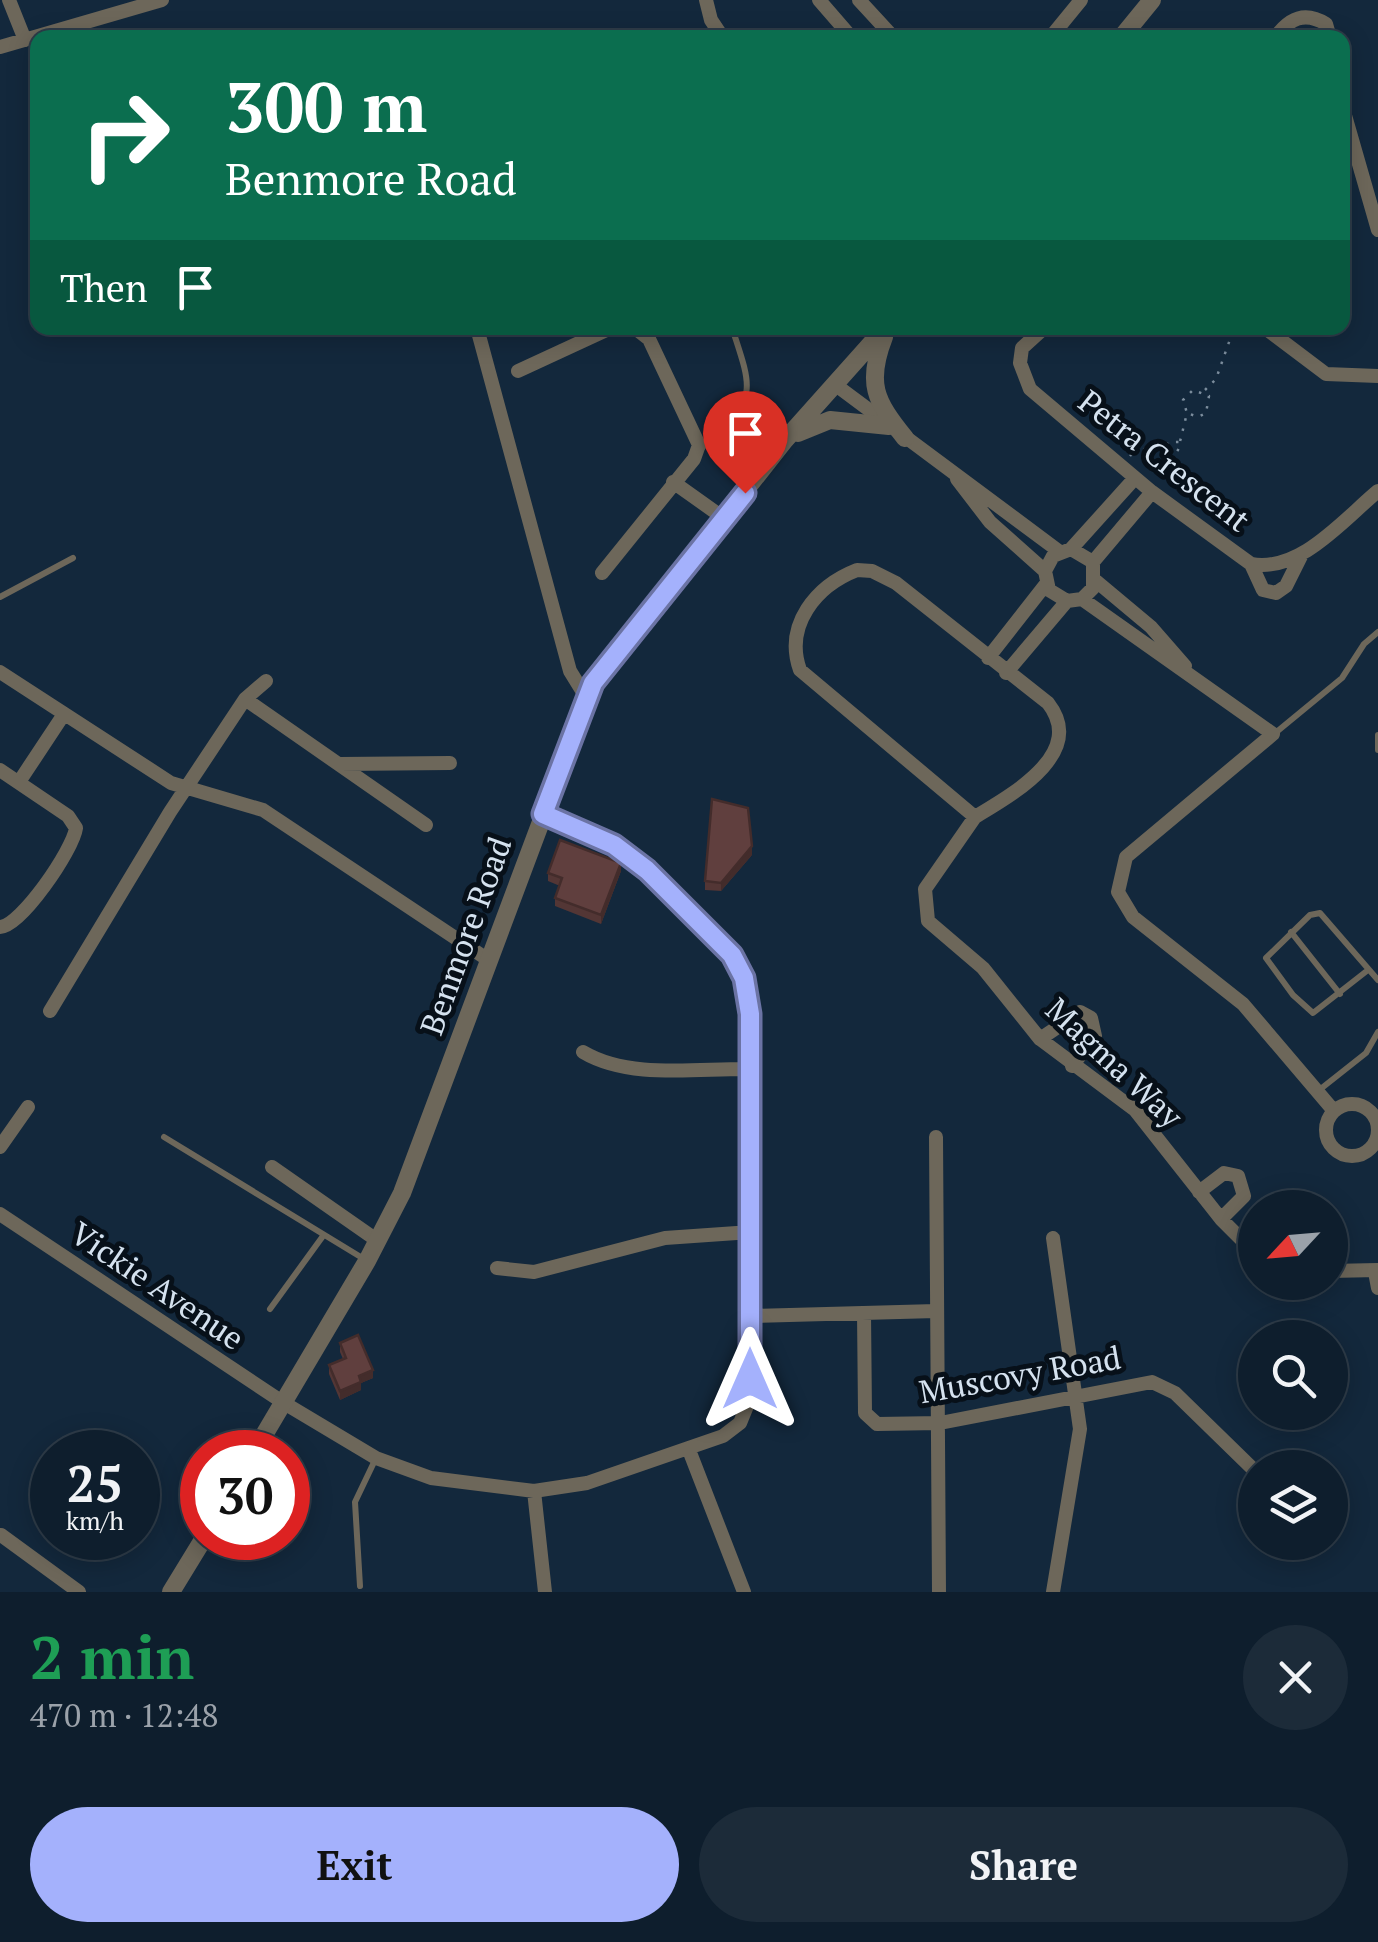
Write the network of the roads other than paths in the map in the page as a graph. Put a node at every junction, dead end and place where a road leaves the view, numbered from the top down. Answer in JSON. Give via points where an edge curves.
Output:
{"nodes":[{"id":1,"x":9,"y":0,"type":"edge"},
{"id":2,"x":162,"y":0,"type":"edge"},
{"id":3,"x":706,"y":0,"type":"edge"},
{"id":4,"x":819,"y":0,"type":"edge"},
{"id":5,"x":860,"y":0,"type":"edge"},
{"id":6,"x":1081,"y":0,"type":"edge"},
{"id":7,"x":1152,"y":0,"type":"edge"},
{"id":8,"x":59,"y":30,"type":"edge"},
{"id":9,"x":718,"y":30,"type":"edge"},
{"id":10,"x":845,"y":30,"type":"edge"},
{"id":11,"x":887,"y":30,"type":"edge"},
{"id":12,"x":1057,"y":30,"type":"edge"},
{"id":13,"x":1128,"y":30,"type":"edge"},
{"id":14,"x":1282,"y":30,"type":"edge"},
{"id":15,"x":1328,"y":30,"type":"edge"},
{"id":16,"x":30,"y":39,"type":"edge"},
{"id":17,"x":25,"y":40,"type":"junction"},
{"id":18,"x":0,"y":47,"type":"edge"},
{"id":19,"x":1350,"y":133,"type":"edge"},
{"id":20,"x":1378,"y":230,"type":"edge"},
{"id":21,"x":478,"y":335,"type":"edge"},
{"id":22,"x":596,"y":335,"type":"edge"},
{"id":23,"x":643,"y":335,"type":"edge"},
{"id":24,"x":734,"y":335,"type":"edge"},
{"id":25,"x":881,"y":335,"type":"edge"},
{"id":26,"x":885,"y":335,"type":"edge"},
{"id":27,"x":1036,"y":335,"type":"edge"},
{"id":28,"x":1274,"y":335,"type":"edge"},
{"id":29,"x":518,"y":371,"type":"dead end"},
{"id":30,"x":1378,"y":376,"type":"edge"},
{"id":31,"x":837,"y":386,"type":"junction"},
{"id":32,"x":897,"y":432,"type":"junction"},
{"id":33,"x":785,"y":440,"type":"junction"},
{"id":34,"x":698,"y":452,"type":"junction"},
{"id":35,"x":1134,"y":478,"type":"junction"},
{"id":36,"x":957,"y":479,"type":"junction"},
{"id":37,"x":673,"y":482,"type":"junction"},
{"id":38,"x":1378,"y":491,"type":"edge"},
{"id":39,"x":1152,"y":492,"type":"junction"},
{"id":40,"x":724,"y":519,"type":"junction"},
{"id":41,"x":1065,"y":550,"type":"junction"},
{"id":42,"x":1303,"y":553,"type":"junction"},
{"id":43,"x":73,"y":558,"type":"dead end"},
{"id":44,"x":1093,"y":562,"type":"junction"},
{"id":45,"x":1251,"y":564,"type":"junction"},
{"id":46,"x":602,"y":573,"type":"dead end"},
{"id":47,"x":1046,"y":578,"type":"junction"},
{"id":48,"x":1096,"y":581,"type":"junction"},
{"id":49,"x":0,"y":597,"type":"edge"},
{"id":50,"x":1075,"y":600,"type":"junction"},
{"id":51,"x":1378,"y":632,"type":"edge"},
{"id":52,"x":988,"y":658,"type":"junction"},
{"id":53,"x":0,"y":672,"type":"edge"},
{"id":54,"x":1006,"y":673,"type":"junction"},
{"id":55,"x":1192,"y":674,"type":"junction"},
{"id":56,"x":266,"y":681,"type":"dead end"},
{"id":57,"x":586,"y":697,"type":"junction"},
{"id":58,"x":246,"y":700,"type":"junction"},
{"id":59,"x":64,"y":714,"type":"junction"},
{"id":60,"x":1272,"y":734,"type":"junction"},
{"id":61,"x":1378,"y":735,"type":"edge"},
{"id":62,"x":1378,"y":750,"type":"edge"},
{"id":63,"x":450,"y":763,"type":"dead end"},
{"id":64,"x":339,"y":764,"type":"junction"},
{"id":65,"x":0,"y":770,"type":"edge"},
{"id":66,"x":19,"y":782,"type":"junction"},
{"id":67,"x":188,"y":788,"type":"junction"},
{"id":68,"x":543,"y":814,"type":"junction"},
{"id":69,"x":975,"y":817,"type":"junction"},
{"id":70,"x":426,"y":825,"type":"dead end"},
{"id":71,"x":0,"y":927,"type":"edge"},
{"id":72,"x":1291,"y":932,"type":"junction"},
{"id":73,"x":490,"y":961,"type":"junction"},
{"id":74,"x":1368,"y":970,"type":"junction"},
{"id":75,"x":1378,"y":980,"type":"edge"},
{"id":76,"x":1340,"y":994,"type":"junction"},
{"id":77,"x":50,"y":1011,"type":"dead end"},
{"id":78,"x":1378,"y":1032,"type":"edge"},
{"id":79,"x":1040,"y":1039,"type":"junction"},
{"id":80,"x":583,"y":1052,"type":"dead end"},
{"id":81,"x":1072,"y":1066,"type":"junction"},
{"id":82,"x":751,"y":1069,"type":"junction"},
{"id":83,"x":1318,"y":1091,"type":"junction"},
{"id":84,"x":28,"y":1108,"type":"dead end"},
{"id":85,"x":1334,"y":1111,"type":"junction"},
{"id":86,"x":1378,"y":1134,"type":"edge"},
{"id":87,"x":936,"y":1137,"type":"dead end"},
{"id":88,"x":164,"y":1138,"type":"dead end"},
{"id":89,"x":0,"y":1147,"type":"edge"},
{"id":90,"x":272,"y":1167,"type":"dead end"},
{"id":91,"x":1199,"y":1192,"type":"junction"},
{"id":92,"x":0,"y":1214,"type":"edge"},
{"id":93,"x":1221,"y":1219,"type":"junction"},
{"id":94,"x":751,"y":1232,"type":"junction"},
{"id":95,"x":323,"y":1236,"type":"junction"},
{"id":96,"x":1238,"y":1236,"type":"edge"},
{"id":97,"x":1053,"y":1238,"type":"dead end"},
{"id":98,"x":378,"y":1241,"type":"junction"},
{"id":99,"x":368,"y":1261,"type":"junction"},
{"id":100,"x":497,"y":1268,"type":"dead end"},
{"id":101,"x":1348,"y":1271,"type":"edge"},
{"id":102,"x":1376,"y":1271,"type":"edge"},
{"id":103,"x":1378,"y":1288,"type":"edge"},
{"id":104,"x":270,"y":1309,"type":"dead end"},
{"id":105,"x":936,"y":1311,"type":"junction"},
{"id":106,"x":864,"y":1313,"type":"junction"},
{"id":107,"x":750,"y":1316,"type":"junction"},
{"id":108,"x":1077,"y":1397,"type":"junction"},
{"id":109,"x":284,"y":1402,"type":"junction"},
{"id":110,"x":940,"y":1423,"type":"junction"},
{"id":111,"x":267,"y":1430,"type":"edge"},
{"id":112,"x":689,"y":1450,"type":"junction"},
{"id":113,"x":1238,"y":1455,"type":"edge"},
{"id":114,"x":376,"y":1458,"type":"junction"},
{"id":115,"x":534,"y":1491,"type":"junction"},
{"id":116,"x":1,"y":1535,"type":"edge"},
{"id":117,"x":191,"y":1560,"type":"edge"},
{"id":118,"x":360,"y":1586,"type":"dead end"},
{"id":119,"x":79,"y":1592,"type":"edge"},
{"id":120,"x":171,"y":1592,"type":"edge"},
{"id":121,"x":544,"y":1592,"type":"edge"},
{"id":122,"x":744,"y":1592,"type":"edge"},
{"id":123,"x":939,"y":1592,"type":"edge"},
{"id":124,"x":1053,"y":1592,"type":"edge"}],
"edges":[{"from":1,"to":17,"type":"street"},
{"from":2,"to":8,"type":"street"},
{"from":3,"to":9,"type":"street"},
{"from":4,"to":10,"type":"street"},
{"from":5,"to":11,"type":"street"},
{"from":6,"to":12,"type":"street"},
{"from":7,"to":13,"type":"street"},
{"from":14,"to":15,"type":"street","via":[[1310,16]]},
{"from":16,"to":17,"type":"street"},
{"from":17,"to":18,"type":"street"},
{"from":19,"to":20,"type":"street"},
{"from":21,"to":57,"type":"street","via":[[570,671]]},
{"from":22,"to":29,"type":"street"},
{"from":23,"to":34,"type":"street"},
{"from":24,"to":34,"type":"lane","via":[[750,391]]},
{"from":25,"to":31,"type":"street","name":"Benmore Road"},
{"from":26,"to":32,"type":"street","via":[[872,379]]},
{"from":27,"to":35,"type":"street","name":"Petra Crescent","via":[[1022,348],[1023,378]]},
{"from":28,"to":30,"type":"street","via":[[1326,374]]},
{"from":31,"to":32,"type":"street"},
{"from":31,"to":33,"type":"street","name":"Benmore Road"},
{"from":32,"to":33,"type":"street","via":[[830,420]]},
{"from":32,"to":36,"type":"street"},
{"from":33,"to":40,"type":"street","name":"Benmore Road"},
{"from":34,"to":37,"type":"street"},
{"from":35,"to":39,"type":"street","name":"Petra Crescent"},
{"from":35,"to":41,"type":"street"},
{"from":36,"to":41,"type":"street"},
{"from":36,"to":47,"type":"street"},
{"from":37,"to":40,"type":"street"},
{"from":37,"to":46,"type":"street"},
{"from":38,"to":42,"type":"street","name":"Petra Crescent"},
{"from":39,"to":44,"type":"street"},
{"from":39,"to":45,"type":"street","name":"Petra Crescent"},
{"from":40,"to":57,"type":"street","name":"Benmore Road"},
{"from":41,"to":44,"type":"street"},
{"from":41,"to":47,"type":"street"},
{"from":42,"to":45,"type":"street","name":"Petra Crescent","via":[[1282,564]]},
{"from":42,"to":45,"type":"street","via":[[1276,593],[1263,590]]},
{"from":43,"to":49,"type":"lane"},
{"from":44,"to":48,"type":"street"},
{"from":47,"to":50,"type":"street","via":[[1054,596]]},
{"from":47,"to":52,"type":"street"},
{"from":48,"to":50,"type":"street"},
{"from":48,"to":55,"type":"street"},
{"from":50,"to":54,"type":"street"},
{"from":50,"to":55,"type":"street"},
{"from":51,"to":60,"type":"lane","via":[[1342,678]]},
{"from":52,"to":54,"type":"street"},
{"from":52,"to":69,"type":"street","via":[[872,571],[839,577],[810,604],[795,638],[800,670],[812,683]]},
{"from":53,"to":59,"type":"street"},
{"from":54,"to":69,"type":"street","via":[[1048,704],[1059,718],[1061,740],[1029,780]]},
{"from":55,"to":60,"type":"street"},
{"from":56,"to":58,"type":"street"},
{"from":57,"to":68,"type":"street","name":"Benmore Road"},
{"from":58,"to":64,"type":"street"},
{"from":58,"to":67,"type":"street"},
{"from":59,"to":66,"type":"street"},
{"from":59,"to":67,"type":"street","via":[[154,774]]},
{"from":60,"to":83,"type":"street","via":[[1126,857],[1118,892],[1133,917],[1243,1004]]},
{"from":61,"to":62,"type":"lane"},
{"from":63,"to":64,"type":"street"},
{"from":64,"to":70,"type":"street"},
{"from":65,"to":66,"type":"street"},
{"from":66,"to":71,"type":"street","via":[[68,816],[76,834],[25,912]]},
{"from":67,"to":73,"type":"street","via":[[263,810]]},
{"from":67,"to":77,"type":"street"},
{"from":68,"to":73,"type":"street","name":"Benmore Road"},
{"from":68,"to":82,"type":"street","name":"Vickie Avenue","via":[[626,853],[732,955],[749,998]]},
{"from":69,"to":79,"type":"street","name":"Magma Way","via":[[926,889],[928,921],[982,968]]},
{"from":72,"to":74,"type":"lane","via":[[1310,915],[1323,914]]},
{"from":72,"to":76,"type":"lane"},
{"from":72,"to":76,"type":"lane","via":[[1266,958],[1293,995],[1313,1013]]},
{"from":73,"to":98,"type":"street","name":"Benmore Road"},
{"from":74,"to":75,"type":"lane"},
{"from":74,"to":76,"type":"lane"},
{"from":78,"to":83,"type":"lane","via":[[1366,1053]]},
{"from":79,"to":81,"type":"street","name":"Magma Way"},
{"from":79,"to":81,"type":"street","via":[[1072,1014],[1091,1018],[1095,1036]]},
{"from":80,"to":82,"type":"street","via":[[630,1068]]},
{"from":81,"to":91,"type":"street","name":"Magma Way","via":[[1134,1110]]},
{"from":82,"to":94,"type":"street","name":"Vickie Avenue"},
{"from":83,"to":85,"type":"street"},
{"from":84,"to":89,"type":"street"},
{"from":85,"to":86,"type":"street","via":[[1349,1104],[1365,1108]]},
{"from":85,"to":86,"type":"street","via":[[1326,1135],[1343,1154],[1368,1150]]},
{"from":87,"to":105,"type":"street"},
{"from":88,"to":95,"type":"lane"},
{"from":90,"to":98,"type":"street"},
{"from":91,"to":93,"type":"street","name":"Magma Way"},
{"from":91,"to":93,"type":"street","via":[[1224,1173],[1238,1176],[1244,1196]]},
{"from":92,"to":109,"type":"street","name":"Vickie Avenue"},
{"from":93,"to":96,"type":"street","name":"Magma Way"},
{"from":94,"to":100,"type":"street","via":[[665,1238],[534,1272]]},
{"from":94,"to":107,"type":"street","name":"Vickie Avenue"},
{"from":95,"to":99,"type":"lane"},
{"from":95,"to":104,"type":"lane"},
{"from":97,"to":108,"type":"street"},
{"from":98,"to":99,"type":"street","name":"Benmore Road"},
{"from":99,"to":109,"type":"street","name":"Benmore Road"},
{"from":101,"to":102,"type":"street"},
{"from":102,"to":103,"type":"street"},
{"from":105,"to":106,"type":"street"},
{"from":105,"to":110,"type":"street"},
{"from":106,"to":107,"type":"street"},
{"from":106,"to":110,"type":"street","name":"Muscovy Road","via":[[867,1418],[877,1424]]},
{"from":107,"to":112,"type":"street","name":"Vickie Avenue","via":[[746,1412],[733,1430]]},
{"from":108,"to":110,"type":"street","name":"Muscovy Road"},
{"from":108,"to":113,"type":"street","name":"Muscovy Road","via":[[1142,1381],[1164,1386]]},
{"from":108,"to":124,"type":"street","via":[[1080,1452]]},
{"from":109,"to":111,"type":"street","name":"Benmore Road"},
{"from":109,"to":114,"type":"street","name":"Vickie Avenue"},
{"from":110,"to":123,"type":"street"},
{"from":112,"to":115,"type":"street","name":"Vickie Avenue","via":[[587,1484]]},
{"from":112,"to":122,"type":"street"},
{"from":114,"to":115,"type":"street","name":"Vickie Avenue","via":[[432,1478]]},
{"from":114,"to":118,"type":"lane","via":[[356,1502]]},
{"from":115,"to":121,"type":"street"},
{"from":116,"to":119,"type":"street"},
{"from":117,"to":120,"type":"street"}]}
